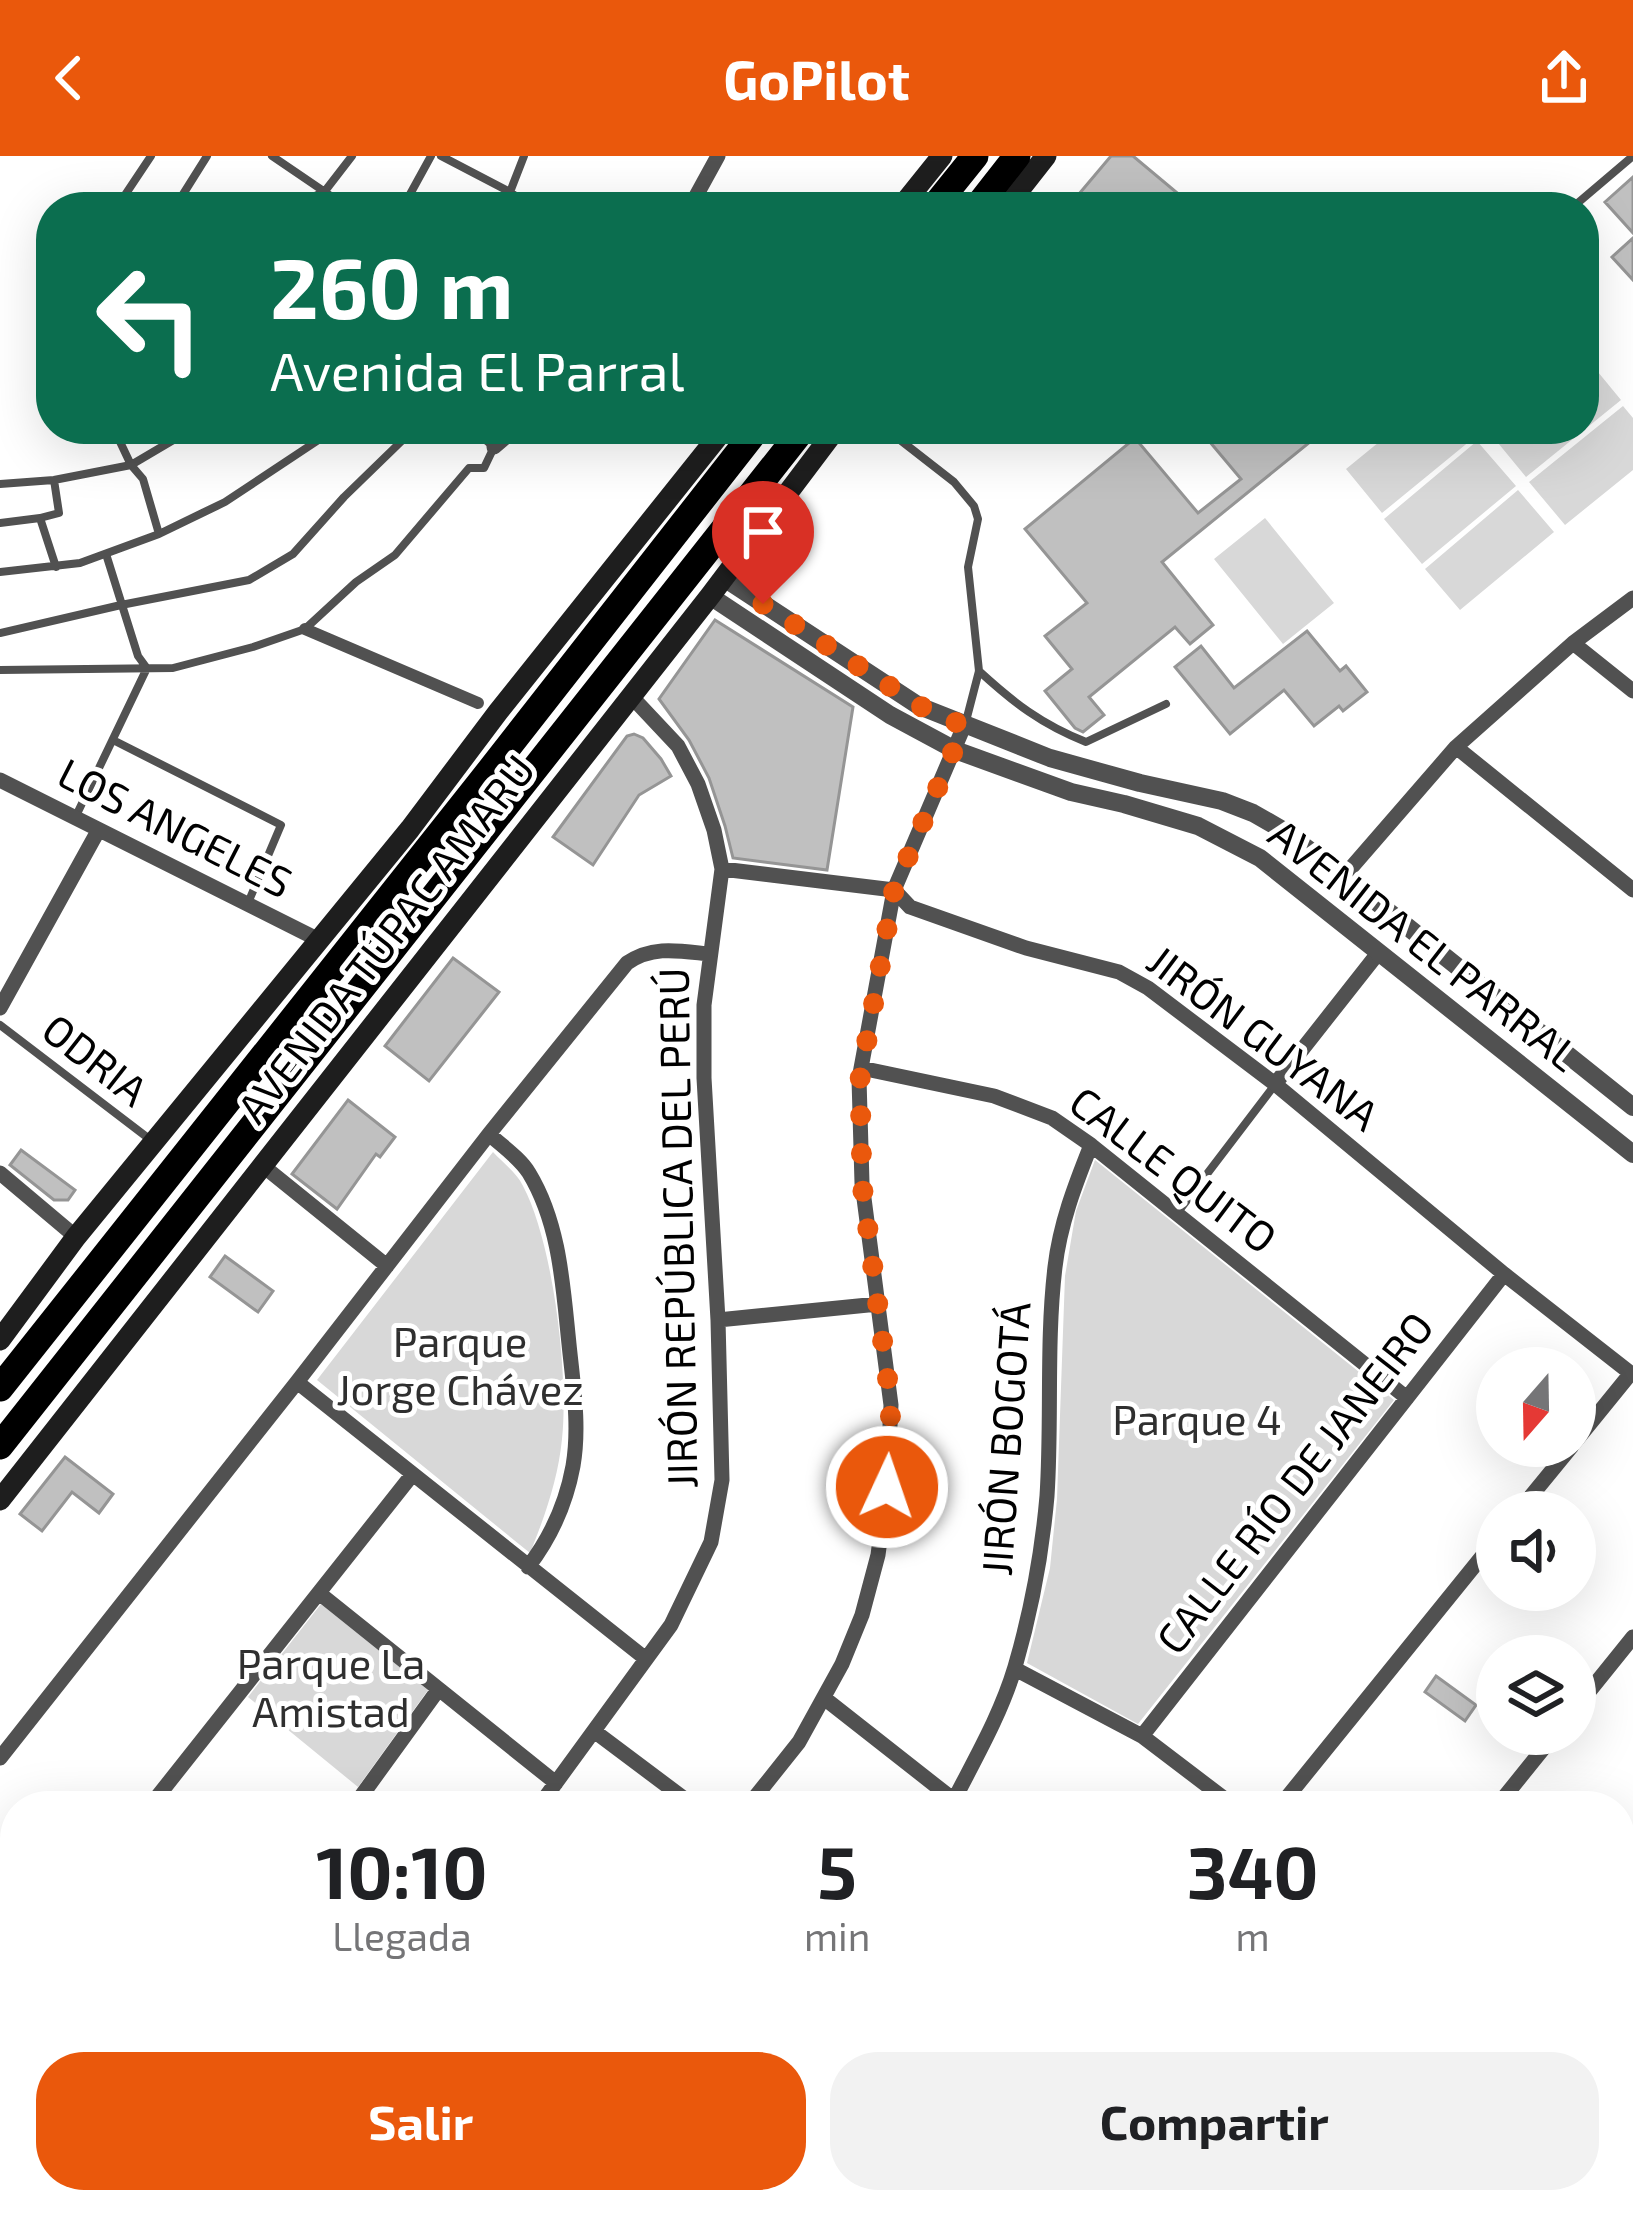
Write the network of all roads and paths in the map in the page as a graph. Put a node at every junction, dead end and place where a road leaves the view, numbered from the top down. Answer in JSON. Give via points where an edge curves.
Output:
{"nodes":[{"id":1,"x":151,"y":156,"type":"edge"},
{"id":2,"x":207,"y":156,"type":"edge"},
{"id":3,"x":272,"y":156,"type":"edge"},
{"id":4,"x":352,"y":156,"type":"edge"},
{"id":5,"x":431,"y":156,"type":"edge"},
{"id":6,"x":441,"y":156,"type":"edge"},
{"id":7,"x":524,"y":156,"type":"edge"},
{"id":8,"x":718,"y":156,"type":"edge"},
{"id":9,"x":942,"y":156,"type":"edge"},
{"id":10,"x":974,"y":156,"type":"edge"},
{"id":11,"x":1017,"y":156,"type":"edge"},
{"id":12,"x":1046,"y":156,"type":"edge"},
{"id":13,"x":1633,"y":156,"type":"edge"},
{"id":14,"x":325,"y":191,"type":"joint"},
{"id":15,"x":127,"y":192,"type":"edge"},
{"id":16,"x":184,"y":192,"type":"edge"},
{"id":17,"x":411,"y":192,"type":"edge"},
{"id":18,"x":510,"y":192,"type":"joint"},
{"id":19,"x":698,"y":192,"type":"edge"},
{"id":20,"x":913,"y":192,"type":"edge"},
{"id":21,"x":946,"y":192,"type":"edge"},
{"id":22,"x":989,"y":192,"type":"edge"},
{"id":23,"x":1018,"y":192,"type":"edge"},
{"id":24,"x":1591,"y":192,"type":"edge"},
{"id":25,"x":121,"y":444,"type":"edge"},
{"id":26,"x":167,"y":444,"type":"edge"},
{"id":27,"x":316,"y":444,"type":"edge"},
{"id":28,"x":399,"y":444,"type":"edge"},
{"id":29,"x":490,"y":444,"type":"edge"},
{"id":30,"x":498,"y":444,"type":"edge"},
{"id":31,"x":712,"y":444,"type":"edge"},
{"id":32,"x":745,"y":444,"type":"edge"},
{"id":33,"x":791,"y":444,"type":"edge"},
{"id":34,"x":825,"y":444,"type":"edge"},
{"id":35,"x":905,"y":444,"type":"edge"},
{"id":36,"x":494,"y":447,"type":"junction"},
{"id":37,"x":131,"y":465,"type":"junction"},
{"id":38,"x":54,"y":480,"type":"junction"},
{"id":39,"x":0,"y":484,"type":"edge"},
{"id":40,"x":40,"y":518,"type":"junction"},
{"id":41,"x":0,"y":523,"type":"edge"},
{"id":42,"x":158,"y":534,"type":"junction"},
{"id":43,"x":106,"y":554,"type":"junction"},
{"id":44,"x":56,"y":567,"type":"junction"},
{"id":45,"x":0,"y":572,"type":"edge"},
{"id":46,"x":717,"y":587,"type":"junction"},
{"id":47,"x":1633,"y":598,"type":"edge"},
{"id":48,"x":121,"y":605,"type":"junction"},
{"id":49,"x":305,"y":629,"type":"junction"},
{"id":50,"x":0,"y":633,"type":"edge"},
{"id":51,"x":1574,"y":643,"type":"junction"},
{"id":52,"x":147,"y":668,"type":"junction"},
{"id":53,"x":0,"y":670,"type":"edge"},
{"id":54,"x":979,"y":671,"type":"junction"},
{"id":55,"x":1633,"y":691,"type":"edge"},
{"id":56,"x":631,"y":696,"type":"junction"},
{"id":57,"x":478,"y":703,"type":"dead end"},
{"id":58,"x":1166,"y":704,"type":"dead end"},
{"id":59,"x":964,"y":726,"type":"junction"},
{"id":60,"x":112,"y":740,"type":"junction"},
{"id":61,"x":1456,"y":747,"type":"junction"},
{"id":62,"x":955,"y":750,"type":"junction"},
{"id":63,"x":0,"y":780,"type":"edge"},
{"id":64,"x":75,"y":819,"type":"junction"},
{"id":65,"x":98,"y":831,"type":"junction"},
{"id":66,"x":722,"y":869,"type":"junction"},
{"id":67,"x":1344,"y":876,"type":"junction"},
{"id":68,"x":894,"y":890,"type":"junction"},
{"id":69,"x":1633,"y":890,"type":"edge"},
{"id":70,"x":247,"y":904,"type":"junction"},
{"id":71,"x":317,"y":940,"type":"junction"},
{"id":72,"x":1379,"y":952,"type":"junction"},
{"id":73,"x":709,"y":954,"type":"junction"},
{"id":74,"x":0,"y":1008,"type":"edge"},
{"id":75,"x":0,"y":1025,"type":"edge"},
{"id":76,"x":861,"y":1068,"type":"junction"},
{"id":77,"x":1275,"y":1084,"type":"junction"},
{"id":78,"x":1633,"y":1107,"type":"edge"},
{"id":79,"x":489,"y":1134,"type":"junction"},
{"id":80,"x":153,"y":1142,"type":"junction"},
{"id":81,"x":1091,"y":1145,"type":"junction"},
{"id":82,"x":1633,"y":1154,"type":"edge"},
{"id":83,"x":262,"y":1166,"type":"junction"},
{"id":84,"x":0,"y":1173,"type":"edge"},
{"id":85,"x":1177,"y":1214,"type":"junction"},
{"id":86,"x":76,"y":1237,"type":"junction"},
{"id":87,"x":387,"y":1266,"type":"junction"},
{"id":88,"x":1504,"y":1274,"type":"junction"},
{"id":89,"x":878,"y":1304,"type":"junction"},
{"id":90,"x":718,"y":1320,"type":"junction"},
{"id":91,"x":0,"y":1340,"type":"edge"},
{"id":92,"x":1632,"y":1374,"type":"edge"},
{"id":93,"x":297,"y":1382,"type":"junction"},
{"id":94,"x":0,"y":1388,"type":"edge"},
{"id":95,"x":1407,"y":1398,"type":"junction"},
{"id":96,"x":1596,"y":1417,"type":"edge"},
{"id":97,"x":0,"y":1446,"type":"edge"},
{"id":98,"x":1555,"y":1467,"type":"edge"},
{"id":99,"x":412,"y":1475,"type":"junction"},
{"id":100,"x":1535,"y":1491,"type":"edge"},
{"id":101,"x":0,"y":1500,"type":"edge"},
{"id":102,"x":1476,"y":1564,"type":"edge"},
{"id":103,"x":528,"y":1567,"type":"junction"},
{"id":104,"x":319,"y":1593,"type":"junction"},
{"id":105,"x":1633,"y":1637,"type":"edge"},
{"id":106,"x":646,"y":1659,"type":"junction"},
{"id":107,"x":1015,"y":1669,"type":"junction"},
{"id":108,"x":1596,"y":1683,"type":"edge"},
{"id":109,"x":438,"y":1690,"type":"junction"},
{"id":110,"x":824,"y":1698,"type":"junction"},
{"id":111,"x":594,"y":1731,"type":"junction"},
{"id":112,"x":1142,"y":1736,"type":"junction"},
{"id":113,"x":1538,"y":1755,"type":"edge"},
{"id":114,"x":0,"y":1758,"type":"edge"},
{"id":115,"x":556,"y":1783,"type":"junction"},
{"id":116,"x":162,"y":1791,"type":"edge"},
{"id":117,"x":365,"y":1791,"type":"edge"},
{"id":118,"x":550,"y":1791,"type":"edge"},
{"id":119,"x":674,"y":1791,"type":"edge"},
{"id":120,"x":760,"y":1791,"type":"edge"},
{"id":121,"x":943,"y":1791,"type":"edge"},
{"id":122,"x":963,"y":1791,"type":"edge"},
{"id":123,"x":1214,"y":1791,"type":"edge"},
{"id":124,"x":1292,"y":1791,"type":"edge"},
{"id":125,"x":1509,"y":1791,"type":"edge"}],
"edges":[{"from":1,"to":15,"type":"lane"},
{"from":2,"to":16,"type":"lane"},
{"from":3,"to":14,"type":"lane"},
{"from":4,"to":14,"type":"lane"},
{"from":5,"to":17,"type":"lane"},
{"from":6,"to":18,"type":"lane"},
{"from":7,"to":18,"type":"lane"},
{"from":8,"to":19,"type":"street"},
{"from":9,"to":20,"type":"main road"},
{"from":10,"to":21,"type":"highway"},
{"from":11,"to":22,"type":"highway"},
{"from":12,"to":23,"type":"main road"},
{"from":13,"to":24,"type":"lane"},
{"from":25,"to":37,"type":"lane"},
{"from":26,"to":37,"type":"lane"},
{"from":27,"to":42,"type":"lane"},
{"from":28,"to":48,"type":"lane","via":[[293,554],[249,580]]},
{"from":29,"to":36,"type":"lane"},
{"from":30,"to":36,"type":"street"},
{"from":31,"to":71,"type":"main road","name":"AVENIDA TÚPAC AMARU"},
{"from":32,"to":94,"type":"highway","name":"AVENIDA TÚPAC AMARU"},
{"from":33,"to":97,"type":"highway","name":"AVENIDA TÚPAC AMARU"},
{"from":34,"to":46,"type":"main road","name":"AVENIDA TÚPAC AMARU"},
{"from":35,"to":54,"type":"lane","via":[[974,506],[968,567]]},
{"from":36,"to":49,"type":"lane","via":[[482,470],[469,468],[395,555]]},
{"from":37,"to":38,"type":"lane"},
{"from":37,"to":42,"type":"lane"},
{"from":38,"to":39,"type":"lane"},
{"from":38,"to":40,"type":"lane","via":[[59,513]]},
{"from":40,"to":41,"type":"lane"},
{"from":40,"to":44,"type":"lane"},
{"from":42,"to":43,"type":"lane"},
{"from":43,"to":44,"type":"lane"},
{"from":43,"to":48,"type":"lane"},
{"from":44,"to":45,"type":"lane"},
{"from":46,"to":56,"type":"main road","name":"AVENIDA TÚPAC AMARU"},
{"from":46,"to":59,"type":"street","name":"AVENIDA EL PARRAL"},
{"from":46,"to":62,"type":"street","name":"AVENIDA EL PARRAL","via":[[890,715]]},
{"from":47,"to":51,"type":"street"},
{"from":48,"to":50,"type":"lane"},
{"from":48,"to":52,"type":"lane"},
{"from":49,"to":52,"type":"lane","via":[[202,662]]},
{"from":49,"to":57,"type":"street"},
{"from":51,"to":55,"type":"street"},
{"from":51,"to":61,"type":"street"},
{"from":52,"to":53,"type":"lane"},
{"from":52,"to":60,"type":"lane"},
{"from":54,"to":58,"type":"lane","via":[[1018,707],[1086,742]]},
{"from":54,"to":59,"type":"lane"},
{"from":56,"to":66,"type":"street","name":"JIRÓN REPÚBLICA DEL PERÚ","via":[[678,746],[698,784]]},
{"from":56,"to":83,"type":"main road","name":"AVENIDA TÚPAC AMARU"},
{"from":59,"to":62,"type":"street"},
{"from":59,"to":67,"type":"street","name":"AVENIDA EL PARRAL","via":[[1253,813]]},
{"from":60,"to":64,"type":"lane"},
{"from":60,"to":70,"type":"lane","via":[[281,825]]},
{"from":61,"to":67,"type":"street"},
{"from":61,"to":69,"type":"street"},
{"from":62,"to":68,"type":"street"},
{"from":62,"to":72,"type":"street","name":"AVENIDA EL PARRAL","via":[[1230,841]]},
{"from":63,"to":64,"type":"street","name":"LOS ANGELES"},
{"from":64,"to":65,"type":"street","name":"LOS ANGELES"},
{"from":65,"to":70,"type":"street","name":"LOS ANGELES"},
{"from":65,"to":74,"type":"street"},
{"from":66,"to":68,"type":"street","name":"JIRÓN GUYANA"},
{"from":66,"to":73,"type":"street","name":"JIRÓN REPÚBLICA DEL PERÚ"},
{"from":67,"to":78,"type":"street","name":"AVENIDA EL PARRAL"},
{"from":68,"to":76,"type":"street"},
{"from":68,"to":77,"type":"street","name":"JIRÓN GUYANA","via":[[910,907],[1119,972]]},
{"from":70,"to":71,"type":"street","name":"LOS ANGELES"},
{"from":71,"to":80,"type":"main road","name":"AVENIDA TÚPAC AMARU"},
{"from":72,"to":77,"type":"street"},
{"from":72,"to":82,"type":"street","name":"AVENIDA EL PARRAL"},
{"from":73,"to":79,"type":"street","via":[[668,949],[627,964]]},
{"from":73,"to":90,"type":"street","name":"JIRÓN REPÚBLICA DEL PERÚ","via":[[704,1078]]},
{"from":75,"to":80,"type":"lane","name":"ODRIA"},
{"from":76,"to":81,"type":"street","name":"CALLE QUITO","via":[[994,1096],[1052,1118]]},
{"from":76,"to":89,"type":"street","via":[[862,1184]]},
{"from":77,"to":85,"type":"lane"},
{"from":77,"to":88,"type":"street","name":"JIRÓN GUYANA"},
{"from":79,"to":87,"type":"street"},
{"from":79,"to":103,"type":"street","via":[[527,1169],[546,1209],[571,1358],[573,1463],[548,1541]]},
{"from":80,"to":86,"type":"main road","name":"AVENIDA TÚPAC AMARU"},
{"from":81,"to":85,"type":"street","name":"CALLE QUITO"},
{"from":81,"to":107,"type":"street","name":"JIRÓN BOGOTÁ","via":[[1055,1264],[1047,1497]]},
{"from":83,"to":87,"type":"street"},
{"from":83,"to":101,"type":"main road","name":"AVENIDA TÚPAC AMARU"},
{"from":84,"to":86,"type":"street"},
{"from":85,"to":95,"type":"street","name":"CALLE QUITO"},
{"from":86,"to":91,"type":"main road","name":"AVENIDA TÚPAC AMARU"},
{"from":87,"to":93,"type":"street"},
{"from":88,"to":92,"type":"street","name":"JIRÓN GUYANA"},
{"from":88,"to":95,"type":"street","name":"CALLE RÍO DE JANEIRO"},
{"from":89,"to":90,"type":"street"},
{"from":89,"to":110,"type":"street","via":[[891,1405],[878,1555],[862,1615]]},
{"from":90,"to":106,"type":"street","name":"JIRÓN REPÚBLICA DEL PERÚ","via":[[722,1480],[710,1542]]},
{"from":92,"to":96,"type":"street"},
{"from":93,"to":99,"type":"street"},
{"from":93,"to":114,"type":"street"},
{"from":95,"to":112,"type":"street","name":"CALLE RÍO DE JANEIRO"},
{"from":98,"to":100,"type":"street"},
{"from":99,"to":103,"type":"street"},
{"from":99,"to":104,"type":"street"},
{"from":102,"to":124,"type":"street"},
{"from":103,"to":106,"type":"street"},
{"from":104,"to":109,"type":"street"},
{"from":104,"to":116,"type":"street"},
{"from":105,"to":108,"type":"street"},
{"from":106,"to":111,"type":"street","name":"JIRÓN REPÚBLICA DEL PERÚ"},
{"from":107,"to":112,"type":"street"},
{"from":107,"to":122,"type":"street","name":"JIRÓN BOGOTÁ"},
{"from":109,"to":115,"type":"street"},
{"from":109,"to":117,"type":"street"},
{"from":110,"to":120,"type":"street"},
{"from":110,"to":121,"type":"street"},
{"from":111,"to":115,"type":"street","name":"JIRÓN REPÚBLICA DEL PERÚ"},
{"from":111,"to":119,"type":"street"},
{"from":112,"to":123,"type":"street"},
{"from":113,"to":125,"type":"street"},
{"from":115,"to":118,"type":"street","name":"JIRÓN REPÚBLICA DEL PERÚ"}]}
